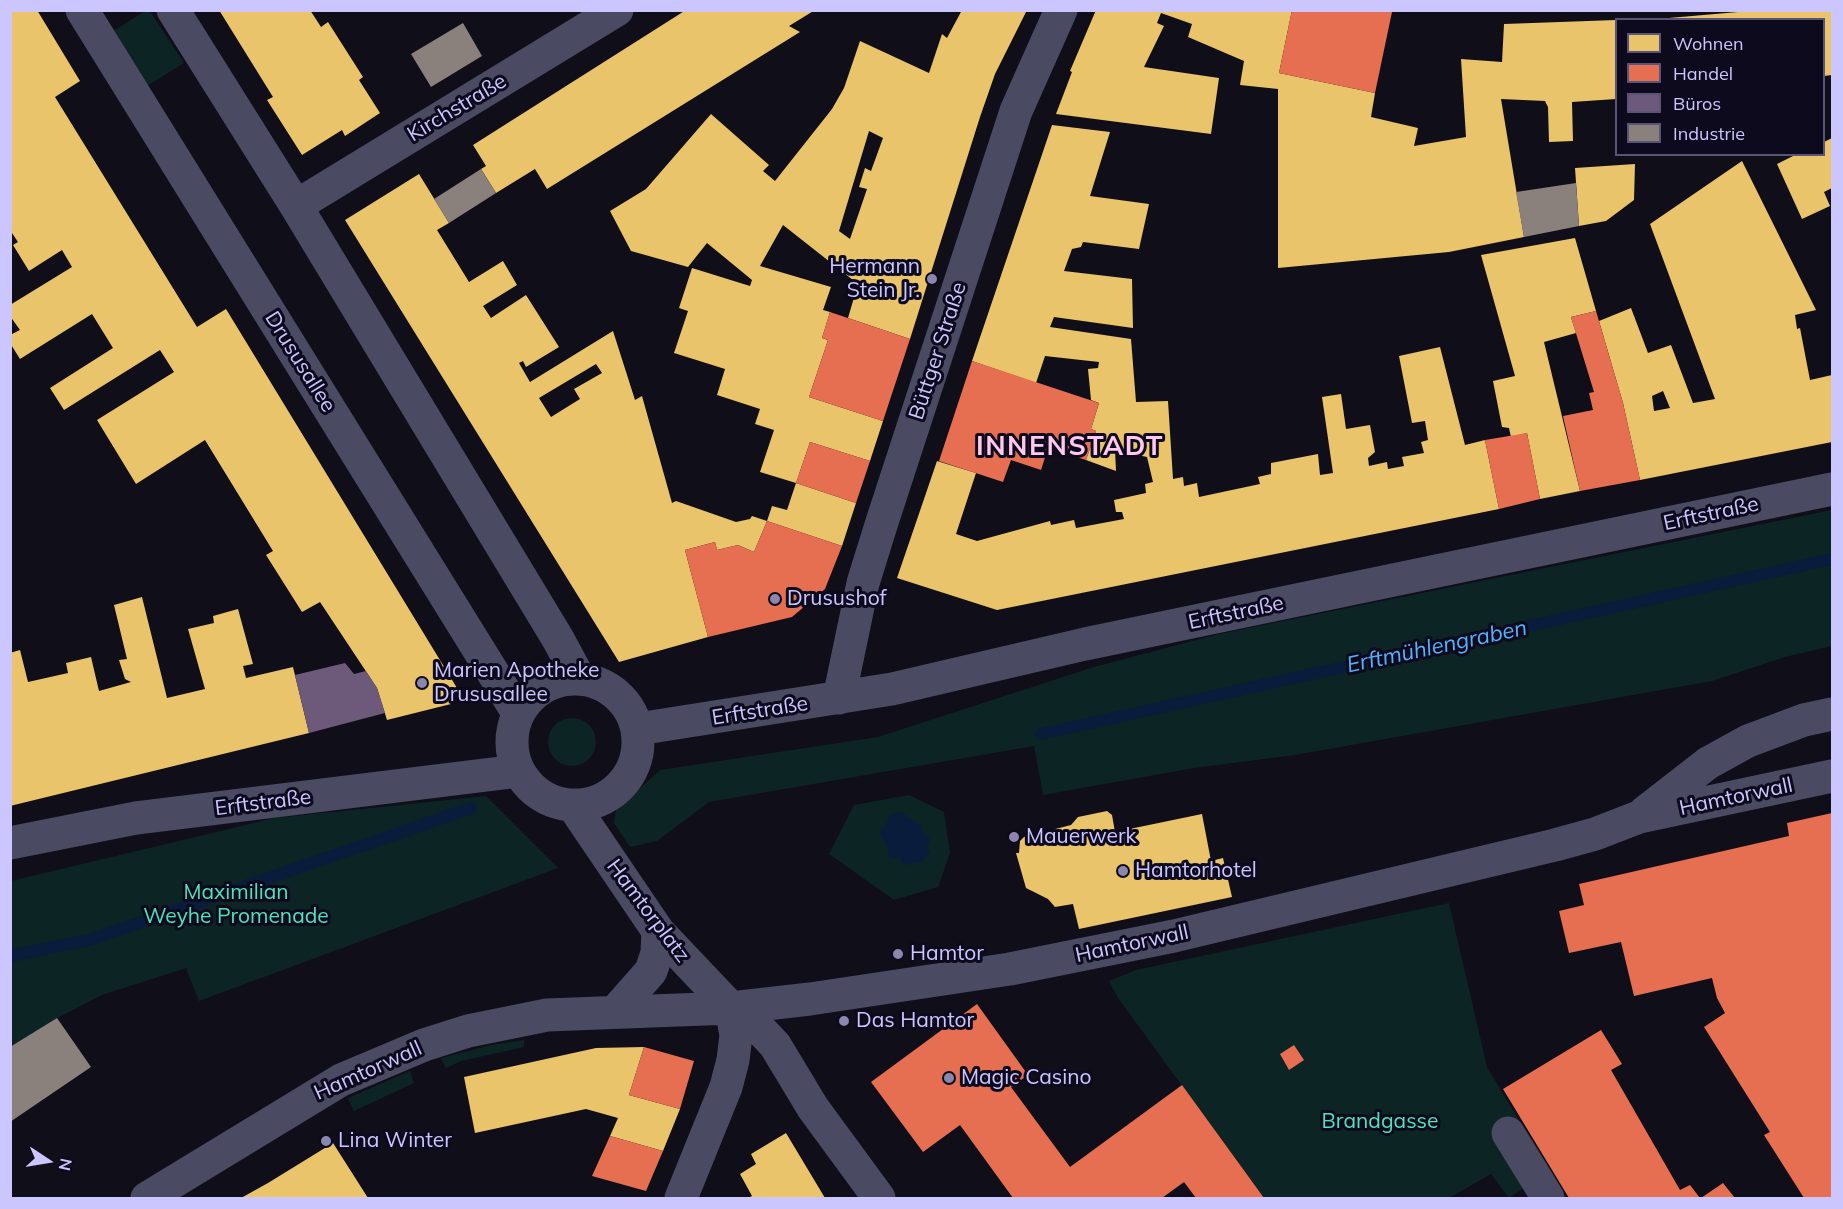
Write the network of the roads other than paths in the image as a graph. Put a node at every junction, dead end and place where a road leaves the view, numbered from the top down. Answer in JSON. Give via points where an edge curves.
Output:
{"nodes":[{"id":1,"x":82,"y":10,"type":"edge"},
{"id":2,"x":173,"y":10,"type":"edge"},
{"id":3,"x":617,"y":10,"type":"edge"},
{"id":4,"x":1061,"y":10,"type":"edge"},
{"id":5,"x":296,"y":206,"type":"junction"},
{"id":6,"x":1833,"y":489,"type":"edge"},
{"id":7,"x":579,"y":678,"type":"junction"},
{"id":8,"x":839,"y":698,"type":"junction"},
{"id":9,"x":518,"y":714,"type":"junction"},
{"id":10,"x":1833,"y":714,"type":"edge"},
{"id":11,"x":638,"y":729,"type":"junction"},
{"id":12,"x":518,"y":771,"type":"junction"},
{"id":13,"x":1833,"y":776,"type":"edge"},
{"id":14,"x":574,"y":807,"type":"junction"},
{"id":15,"x":1639,"y":817,"type":"junction"},
{"id":16,"x":10,"y":843,"type":"edge"},
{"id":17,"x":658,"y":931,"type":"junction"},
{"id":18,"x":731,"y":1008,"type":"junction"},
{"id":19,"x":615,"y":1012,"type":"junction"},
{"id":20,"x":1508,"y":1133,"type":"dead end"},
{"id":21,"x":147,"y":1198,"type":"edge"},
{"id":22,"x":681,"y":1198,"type":"edge"},
{"id":23,"x":879,"y":1198,"type":"edge"},
{"id":24,"x":1548,"y":1198,"type":"edge"}],
"edges":[{"from":1,"to":9,"type":"street","name":"Drususallee"},
{"from":2,"to":5,"type":"street"},
{"from":3,"to":5,"type":"street","name":"Kirchstraße"},
{"from":4,"to":8,"type":"street","name":"Büttger Straße","via":[[1016,111],[882,522],[863,583]]},
{"from":5,"to":7,"type":"street"},
{"from":6,"to":8,"type":"street","name":"Erftstraße"},
{"from":7,"to":9,"type":"street","via":[[543,687],[528,698]]},
{"from":7,"to":11,"type":"street","via":[[599,683],[617,694]]},
{"from":8,"to":11,"type":"street","name":"Erftstraße"},
{"from":9,"to":12,"type":"street","via":[[512,732],[512,752]]},
{"from":10,"to":15,"type":"street","name":"Hamtorwall","via":[[1804,720],[1748,741],[1708,763]]},
{"from":11,"to":14,"type":"street","via":[[636,758],[624,783],[602,800]]},
{"from":12,"to":14,"type":"street","via":[[541,797]]},
{"from":12,"to":16,"type":"street","name":"Erftstraße","via":[[136,818]]},
{"from":13,"to":15,"type":"street","name":"Hamtorwall"},
{"from":14,"to":17,"type":"street","name":"Hamtorplatz"},
{"from":15,"to":18,"type":"street","name":"Hamtorwall","via":[[1555,845],[1174,936],[1010,969]]},
{"from":17,"to":18,"type":"street","name":"Hamtorplatz"},
{"from":17,"to":19,"type":"street","via":[[651,971]]},
{"from":18,"to":19,"type":"street","name":"Hamtorwall"},
{"from":18,"to":22,"type":"street","via":[[736,1035],[726,1087]]},
{"from":18,"to":23,"type":"street","name":"Hamtorplatz","via":[[775,1045],[813,1108]]},
{"from":19,"to":21,"type":"street","name":"Hamtorwall","via":[[507,1022],[402,1054],[305,1100]]},
{"from":20,"to":24,"type":"street"}]}
